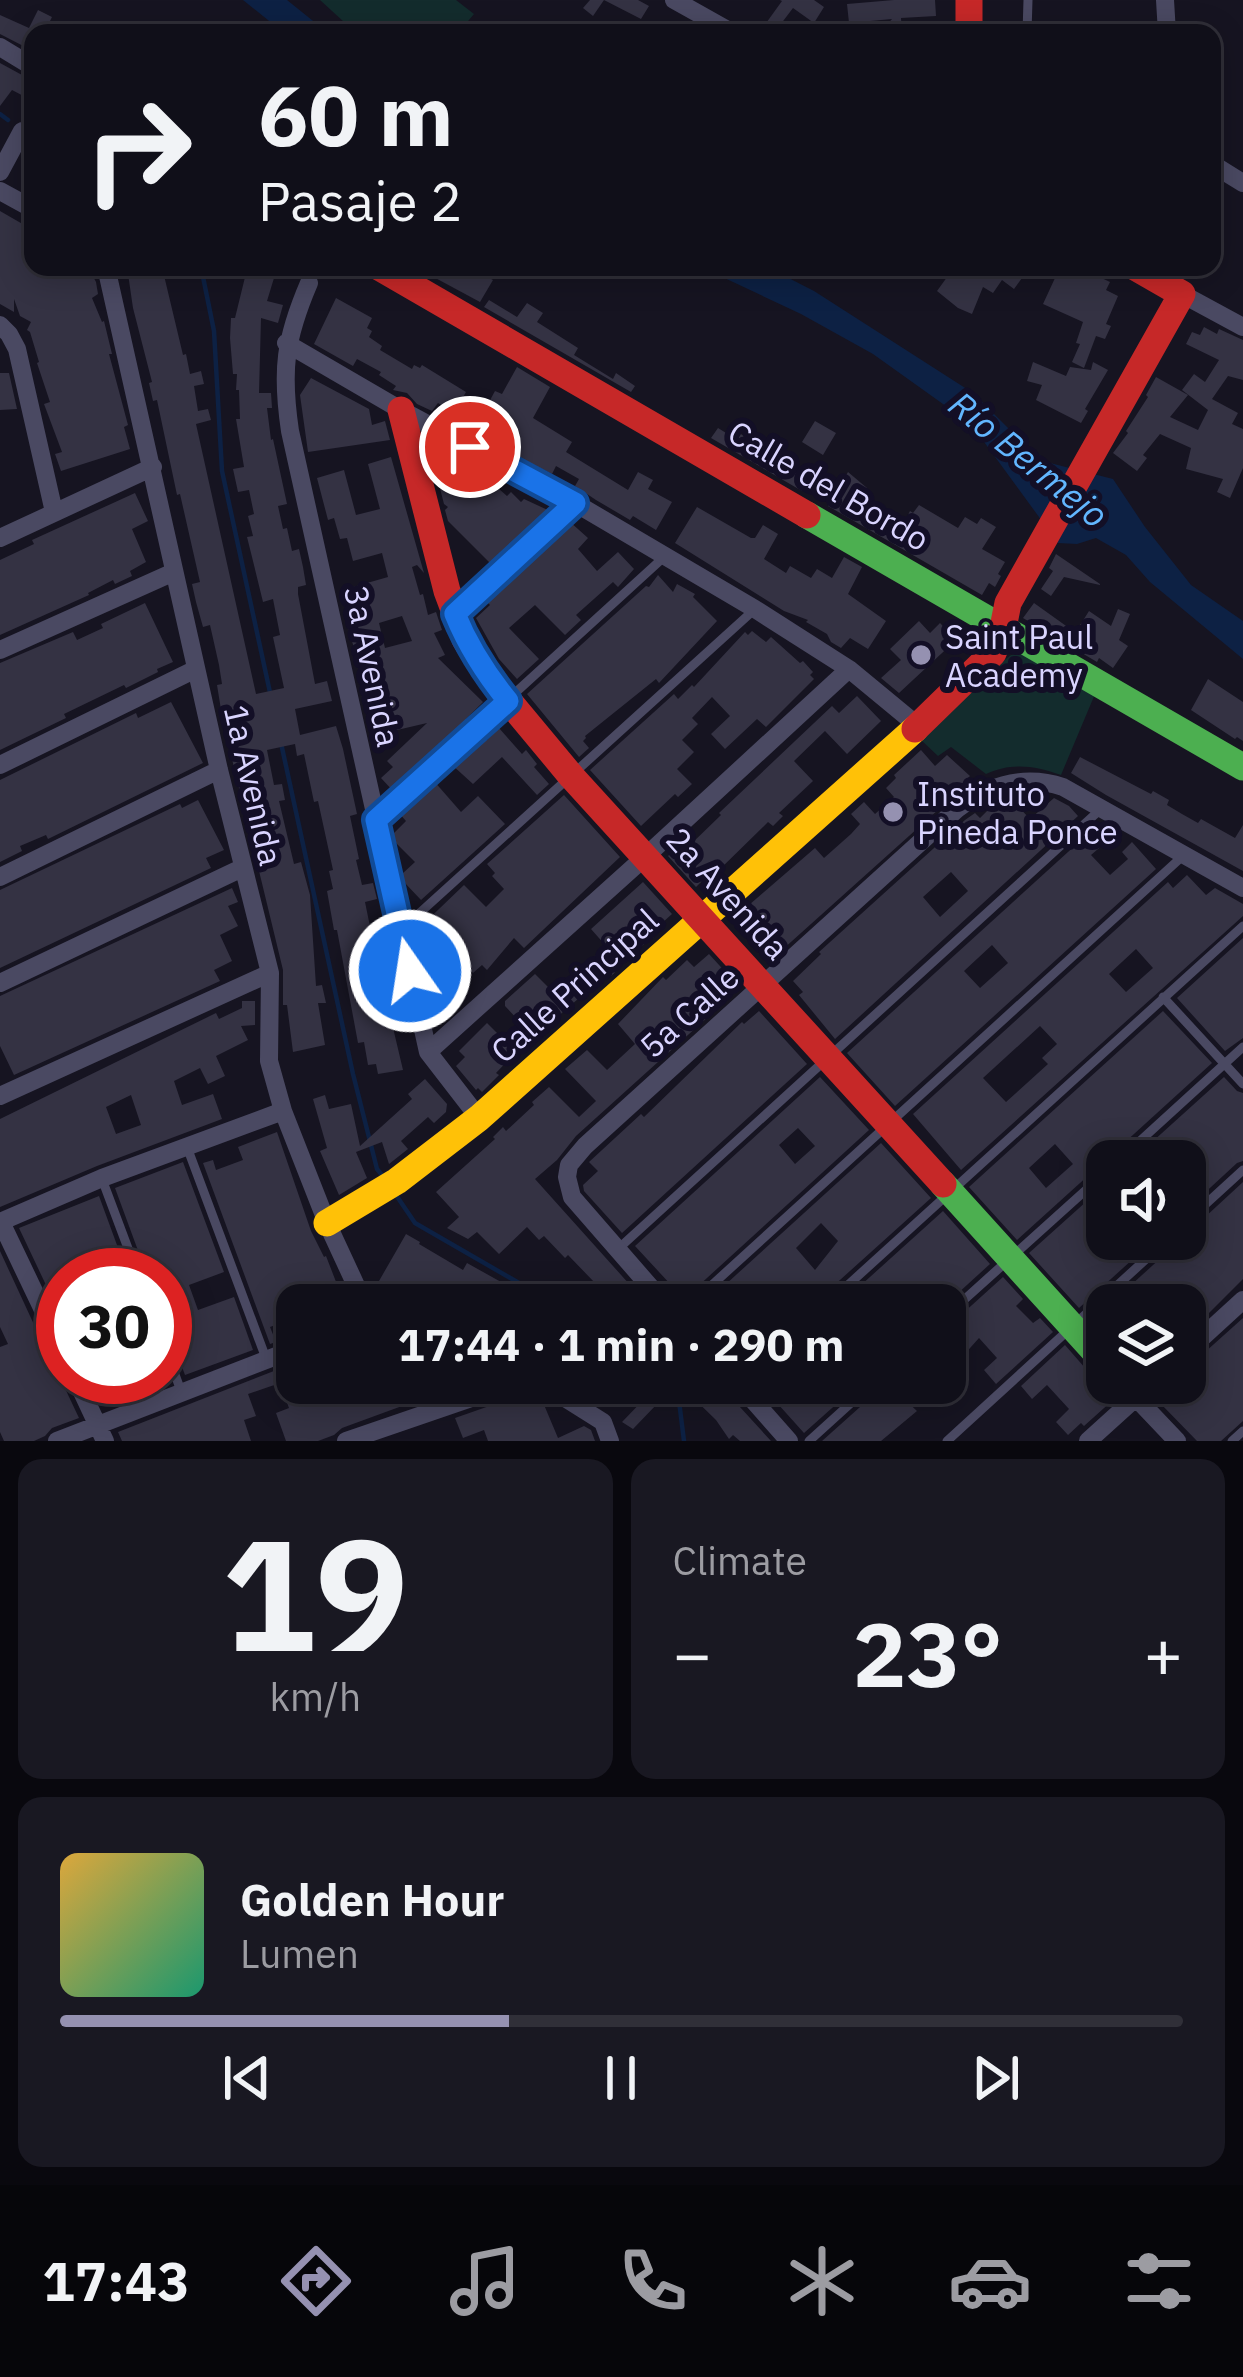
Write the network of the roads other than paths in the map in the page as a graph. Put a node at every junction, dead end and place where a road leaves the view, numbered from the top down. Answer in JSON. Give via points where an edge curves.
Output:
{"nodes":[{"id":1,"x":674,"y":0,"type":"edge"},
{"id":2,"x":717,"y":24,"type":"edge"},
{"id":3,"x":22,"y":131,"type":"dead end"},
{"id":4,"x":0,"y":172,"type":"edge"},
{"id":5,"x":108,"y":276,"type":"edge"},
{"id":6,"x":395,"y":276,"type":"edge"},
{"id":7,"x":1151,"y":276,"type":"edge"},
{"id":8,"x":309,"y":283,"type":"dead end"},
{"id":9,"x":1182,"y":294,"type":"junction"},
{"id":10,"x":0,"y":325,"type":"edge"},
{"id":11,"x":1243,"y":327,"type":"edge"},
{"id":12,"x":286,"y":344,"type":"junction"},
{"id":13,"x":401,"y":410,"type":"junction"},
{"id":14,"x":153,"y":467,"type":"junction"},
{"id":15,"x":575,"y":503,"type":"junction"},
{"id":16,"x":54,"y":512,"type":"junction"},
{"id":17,"x":0,"y":538,"type":"edge"},
{"id":18,"x":664,"y":557,"type":"junction"},
{"id":19,"x":174,"y":572,"type":"junction"},
{"id":20,"x":755,"y":609,"type":"junction"},
{"id":21,"x":455,"y":614,"type":"junction"},
{"id":22,"x":1003,"y":628,"type":"junction"},
{"id":23,"x":0,"y":650,"type":"edge"},
{"id":24,"x":196,"y":669,"type":"junction"},
{"id":25,"x":849,"y":669,"type":"junction"},
{"id":26,"x":508,"y":701,"type":"junction"},
{"id":27,"x":918,"y":726,"type":"junction"},
{"id":28,"x":0,"y":765,"type":"edge"},
{"id":29,"x":1243,"y":767,"type":"edge"},
{"id":30,"x":219,"y":770,"type":"junction"},
{"id":31,"x":572,"y":777,"type":"junction"},
{"id":32,"x":1102,"y":808,"type":"junction"},
{"id":33,"x":376,"y":820,"type":"junction"},
{"id":34,"x":1185,"y":854,"type":"junction"},
{"id":35,"x":646,"y":856,"type":"junction"},
{"id":36,"x":242,"y":868,"type":"junction"},
{"id":37,"x":0,"y":877,"type":"edge"},
{"id":38,"x":1243,"y":888,"type":"edge"},
{"id":39,"x":703,"y":919,"type":"junction"},
{"id":40,"x":1243,"y":926,"type":"edge"},
{"id":41,"x":401,"y":931,"type":"junction"},
{"id":42,"x":270,"y":973,"type":"junction"},
{"id":43,"x":0,"y":983,"type":"edge"},
{"id":44,"x":763,"y":985,"type":"junction"},
{"id":45,"x":1163,"y":998,"type":"junction"},
{"id":46,"x":1243,"y":1048,"type":"edge"},
{"id":47,"x":428,"y":1052,"type":"junction"},
{"id":48,"x":828,"y":1057,"type":"junction"},
{"id":49,"x":1225,"y":1064,"type":"junction"},
{"id":50,"x":0,"y":1071,"type":"edge"},
{"id":51,"x":1243,"y":1084,"type":"edge"},
{"id":52,"x":5,"y":1094,"type":"edge"},
{"id":53,"x":283,"y":1111,"type":"junction"},
{"id":54,"x":479,"y":1118,"type":"junction"},
{"id":55,"x":890,"y":1125,"type":"junction"},
{"id":56,"x":1141,"y":1140,"type":"edge"},
{"id":57,"x":187,"y":1145,"type":"junction"},
{"id":58,"x":1243,"y":1170,"type":"edge"},
{"id":59,"x":102,"y":1178,"type":"junction"},
{"id":60,"x":1086,"y":1190,"type":"edge"},
{"id":61,"x":952,"y":1191,"type":"junction"},
{"id":62,"x":1206,"y":1204,"type":"edge"},
{"id":63,"x":1,"y":1222,"type":"edge"},
{"id":64,"x":327,"y":1222,"type":"junction"},
{"id":65,"x":128,"y":1248,"type":"edge"},
{"id":66,"x":618,"y":1249,"type":"junction"},
{"id":67,"x":1011,"y":1257,"type":"junction"},
{"id":68,"x":1145,"y":1260,"type":"edge"},
{"id":69,"x":355,"y":1284,"type":"edge"},
{"id":70,"x":649,"y":1284,"type":"edge"},
{"id":71,"x":713,"y":1284,"type":"edge"},
{"id":72,"x":849,"y":1284,"type":"edge"},
{"id":73,"x":36,"y":1295,"type":"edge"},
{"id":74,"x":966,"y":1298,"type":"edge"},
{"id":75,"x":1243,"y":1300,"type":"edge"},
{"id":76,"x":1073,"y":1326,"type":"junction"},
{"id":77,"x":1206,"y":1334,"type":"edge"},
{"id":78,"x":1086,"y":1341,"type":"edge"},
{"id":79,"x":276,"y":1357,"type":"edge"},
{"id":80,"x":267,"y":1361,"type":"junction"},
{"id":81,"x":192,"y":1387,"type":"edge"},
{"id":82,"x":88,"y":1404,"type":"edge"},
{"id":83,"x":156,"y":1404,"type":"edge"},
{"id":84,"x":454,"y":1404,"type":"edge"},
{"id":85,"x":574,"y":1404,"type":"edge"},
{"id":86,"x":757,"y":1404,"type":"edge"},
{"id":87,"x":849,"y":1404,"type":"edge"},
{"id":88,"x":1118,"y":1404,"type":"edge"},
{"id":89,"x":1142,"y":1404,"type":"edge"},
{"id":90,"x":1243,"y":1431,"type":"edge"},
{"id":91,"x":101,"y":1432,"type":"edge"},
{"id":92,"x":57,"y":1441,"type":"edge"},
{"id":93,"x":346,"y":1441,"type":"edge"},
{"id":94,"x":610,"y":1441,"type":"edge"},
{"id":95,"x":789,"y":1441,"type":"edge"},
{"id":96,"x":808,"y":1441,"type":"edge"},
{"id":97,"x":947,"y":1441,"type":"edge"},
{"id":98,"x":1088,"y":1441,"type":"edge"},
{"id":99,"x":1178,"y":1441,"type":"edge"},
{"id":100,"x":1232,"y":1441,"type":"edge"}],
"edges":[{"from":1,"to":2,"type":"street"},
{"from":3,"to":4,"type":"street"},
{"from":5,"to":14,"type":"street","name":"1a Avenida"},
{"from":6,"to":22,"type":"street","name":"Calle del Bordo"},
{"from":7,"to":9,"type":"street"},
{"from":8,"to":12,"type":"street","name":"3a Avenida"},
{"from":9,"to":11,"type":"street"},
{"from":9,"to":22,"type":"street","name":"Calle Principal","via":[[1008,603]]},
{"from":10,"to":16,"type":"street","via":[[16,350]]},
{"from":12,"to":13,"type":"street"},
{"from":12,"to":33,"type":"street","name":"3a Avenida","via":[[290,431]]},
{"from":13,"to":15,"type":"street"},
{"from":13,"to":21,"type":"street","name":"2a Avenida"},
{"from":14,"to":16,"type":"street"},
{"from":14,"to":19,"type":"street","name":"1a Avenida"},
{"from":15,"to":18,"type":"street"},
{"from":15,"to":21,"type":"lane"},
{"from":16,"to":17,"type":"street"},
{"from":18,"to":20,"type":"street"},
{"from":18,"to":26,"type":"lane"},
{"from":19,"to":23,"type":"street"},
{"from":19,"to":24,"type":"street","name":"1a Avenida"},
{"from":20,"to":25,"type":"street"},
{"from":20,"to":31,"type":"lane"},
{"from":21,"to":26,"type":"street","name":"2a Avenida"},
{"from":22,"to":27,"type":"street","name":"Calle Principal","via":[[993,653]]},
{"from":22,"to":29,"type":"street","name":"Calle del Bordo"},
{"from":24,"to":28,"type":"street"},
{"from":24,"to":30,"type":"street","name":"1a Avenida"},
{"from":25,"to":27,"type":"street"},
{"from":25,"to":35,"type":"street"},
{"from":26,"to":31,"type":"street","name":"2a Avenida"},
{"from":26,"to":33,"type":"lane"},
{"from":27,"to":39,"type":"street","name":"Calle Principal"},
{"from":30,"to":36,"type":"street","name":"1a Avenida"},
{"from":30,"to":37,"type":"street"},
{"from":31,"to":35,"type":"street","name":"2a Avenida"},
{"from":31,"to":41,"type":"lane"},
{"from":32,"to":34,"type":"street"},
{"from":32,"to":44,"type":"street","name":"5a Calle","via":[[1047,781],[977,794]]},
{"from":32,"to":48,"type":"lane"},
{"from":33,"to":41,"type":"street","name":"3a Avenida"},
{"from":34,"to":38,"type":"street"},
{"from":34,"to":55,"type":"lane"},
{"from":35,"to":39,"type":"street","name":"2a Avenida"},
{"from":35,"to":47,"type":"street"},
{"from":36,"to":42,"type":"street","name":"1a Avenida"},
{"from":36,"to":43,"type":"street"},
{"from":39,"to":44,"type":"street","name":"2a Avenida"},
{"from":39,"to":54,"type":"street","name":"Calle Principal"},
{"from":40,"to":45,"type":"lane"},
{"from":41,"to":47,"type":"street","name":"3a Avenida"},
{"from":42,"to":52,"type":"street"},
{"from":42,"to":53,"type":"street","name":"1a Avenida","via":[[269,1061]]},
{"from":44,"to":48,"type":"street","name":"2a Avenida"},
{"from":44,"to":66,"type":"street","name":"5a Calle","via":[[569,1165],[575,1203]]},
{"from":45,"to":49,"type":"lane"},
{"from":45,"to":61,"type":"lane"},
{"from":46,"to":49,"type":"lane"},
{"from":47,"to":54,"type":"street","name":"3a Avenida"},
{"from":48,"to":55,"type":"street","name":"2a Avenida"},
{"from":48,"to":66,"type":"lane"},
{"from":49,"to":51,"type":"lane"},
{"from":49,"to":56,"type":"lane"},
{"from":50,"to":52,"type":"street"},
{"from":53,"to":57,"type":"street"},
{"from":53,"to":64,"type":"street","name":"1a Avenida"},
{"from":54,"to":64,"type":"street","name":"Calle Principal"},
{"from":55,"to":61,"type":"street","name":"2a Avenida"},
{"from":55,"to":71,"type":"lane"},
{"from":57,"to":59,"type":"street"},
{"from":57,"to":80,"type":"lane"},
{"from":58,"to":62,"type":"lane"},
{"from":59,"to":63,"type":"street"},
{"from":59,"to":65,"type":"lane"},
{"from":60,"to":67,"type":"lane"},
{"from":61,"to":67,"type":"street","name":"2a Avenida"},
{"from":61,"to":72,"type":"lane"},
{"from":63,"to":73,"type":"street"},
{"from":64,"to":69,"type":"street","name":"1a Avenida"},
{"from":66,"to":70,"type":"street"},
{"from":67,"to":74,"type":"lane"},
{"from":67,"to":76,"type":"street","name":"2a Avenida"},
{"from":68,"to":76,"type":"lane"},
{"from":75,"to":77,"type":"street"},
{"from":76,"to":78,"type":"street","name":"2a Avenida"},
{"from":76,"to":97,"type":"lane"},
{"from":79,"to":80,"type":"street"},
{"from":80,"to":81,"type":"street"},
{"from":82,"to":91,"type":"street"},
{"from":83,"to":91,"type":"street"},
{"from":84,"to":93,"type":"street"},
{"from":85,"to":94,"type":"street","via":[[603,1422]]},
{"from":86,"to":95,"type":"street"},
{"from":87,"to":96,"type":"lane"},
{"from":88,"to":98,"type":"street"},
{"from":89,"to":99,"type":"street"},
{"from":90,"to":100,"type":"lane"},
{"from":91,"to":92,"type":"street"}]}
